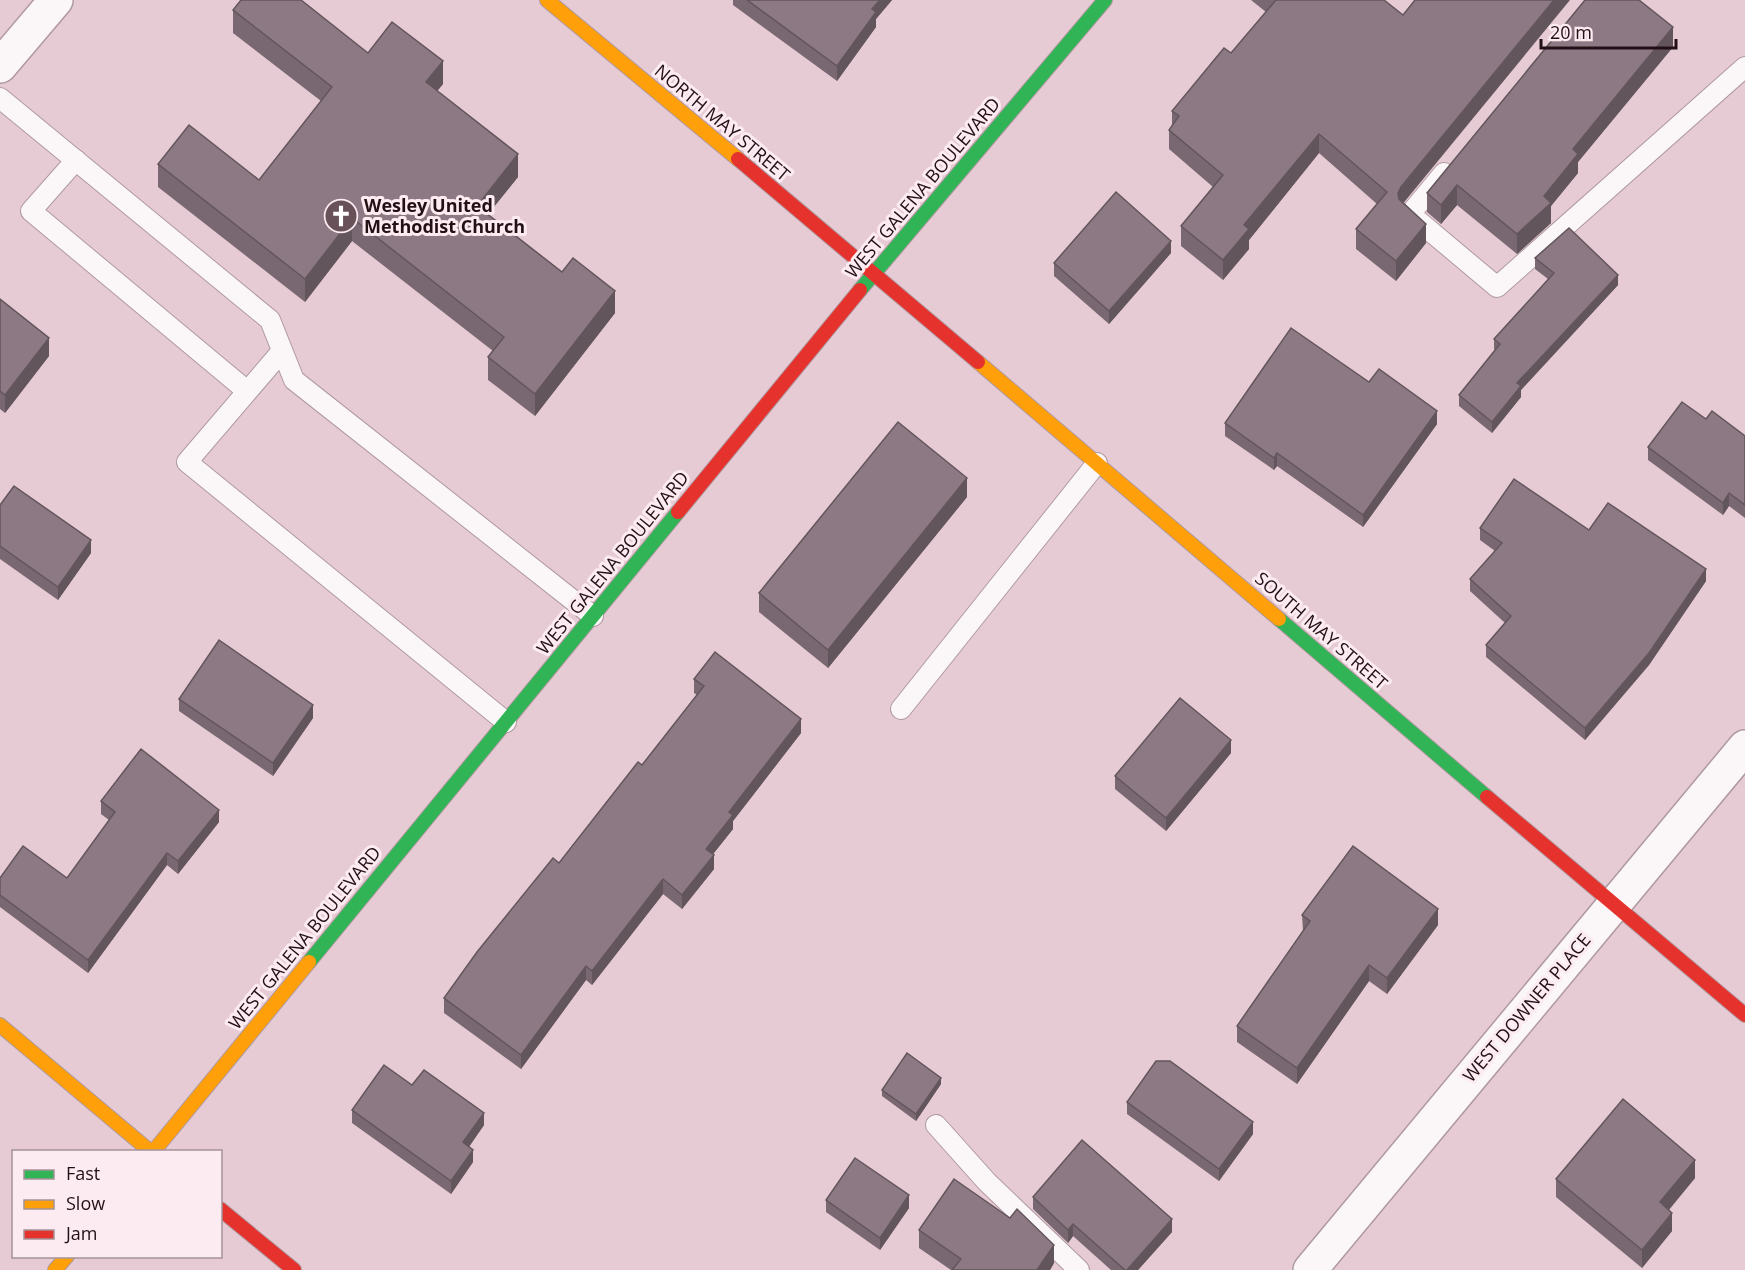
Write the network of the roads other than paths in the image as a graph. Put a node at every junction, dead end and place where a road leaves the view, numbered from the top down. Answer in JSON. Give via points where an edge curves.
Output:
{"nodes":[{"id":1,"x":56,"y":0,"type":"edge"},
{"id":2,"x":547,"y":0,"type":"edge"},
{"id":3,"x":1105,"y":0,"type":"edge"},
{"id":4,"x":0,"y":66,"type":"edge"},
{"id":5,"x":1745,"y":67,"type":"edge"},
{"id":6,"x":0,"y":98,"type":"edge"},
{"id":7,"x":76,"y":160,"type":"junction"},
{"id":8,"x":1454,"y":160,"type":"edge"},
{"id":9,"x":874,"y":273,"type":"junction"},
{"id":10,"x":282,"y":351,"type":"junction"},
{"id":11,"x":247,"y":392,"type":"junction"},
{"id":12,"x":1097,"y":463,"type":"junction"},
{"id":13,"x":593,"y":616,"type":"junction"},
{"id":14,"x":901,"y":709,"type":"dead end"},
{"id":15,"x":506,"y":722,"type":"junction"},
{"id":16,"x":1745,"y":747,"type":"edge"},
{"id":17,"x":1613,"y":905,"type":"junction"},
{"id":18,"x":1745,"y":1015,"type":"edge"},
{"id":19,"x":0,"y":1025,"type":"edge"},
{"id":20,"x":936,"y":1125,"type":"dead end"},
{"id":21,"x":150,"y":1150,"type":"edge"},
{"id":22,"x":154,"y":1150,"type":"edge"},
{"id":23,"x":222,"y":1211,"type":"edge"},
{"id":24,"x":66,"y":1258,"type":"edge"},
{"id":25,"x":56,"y":1270,"type":"edge"},
{"id":26,"x":294,"y":1270,"type":"edge"},
{"id":27,"x":1079,"y":1270,"type":"edge"},
{"id":28,"x":1310,"y":1270,"type":"edge"}],
"edges":[{"from":1,"to":4,"type":"street"},
{"from":2,"to":9,"type":"street","name":"NORTH MAY STREET"},
{"from":3,"to":9,"type":"street","name":"WEST GALENA BOULEVARD"},
{"from":5,"to":8,"type":"lane","via":[[1497,287],[1410,214]]},
{"from":6,"to":7,"type":"lane"},
{"from":7,"to":10,"type":"lane","via":[[270,320]]},
{"from":7,"to":11,"type":"lane","via":[[31,212]]},
{"from":9,"to":12,"type":"street","name":"SOUTH MAY STREET"},
{"from":9,"to":13,"type":"street","name":"WEST GALENA BOULEVARD"},
{"from":10,"to":11,"type":"lane"},
{"from":10,"to":13,"type":"lane","via":[[294,380]]},
{"from":11,"to":15,"type":"lane","via":[[187,462]]},
{"from":12,"to":14,"type":"lane"},
{"from":12,"to":17,"type":"street","name":"SOUTH MAY STREET"},
{"from":13,"to":15,"type":"street","name":"WEST GALENA BOULEVARD"},
{"from":15,"to":22,"type":"street","name":"WEST GALENA BOULEVARD"},
{"from":16,"to":17,"type":"street","name":"WEST DOWNER PLACE"},
{"from":17,"to":18,"type":"street","name":"SOUTH MAY STREET"},
{"from":17,"to":28,"type":"street","name":"WEST DOWNER PLACE"},
{"from":19,"to":21,"type":"street"},
{"from":20,"to":27,"type":"lane","via":[[987,1182]]},
{"from":23,"to":26,"type":"street"},
{"from":24,"to":25,"type":"street"}]}
